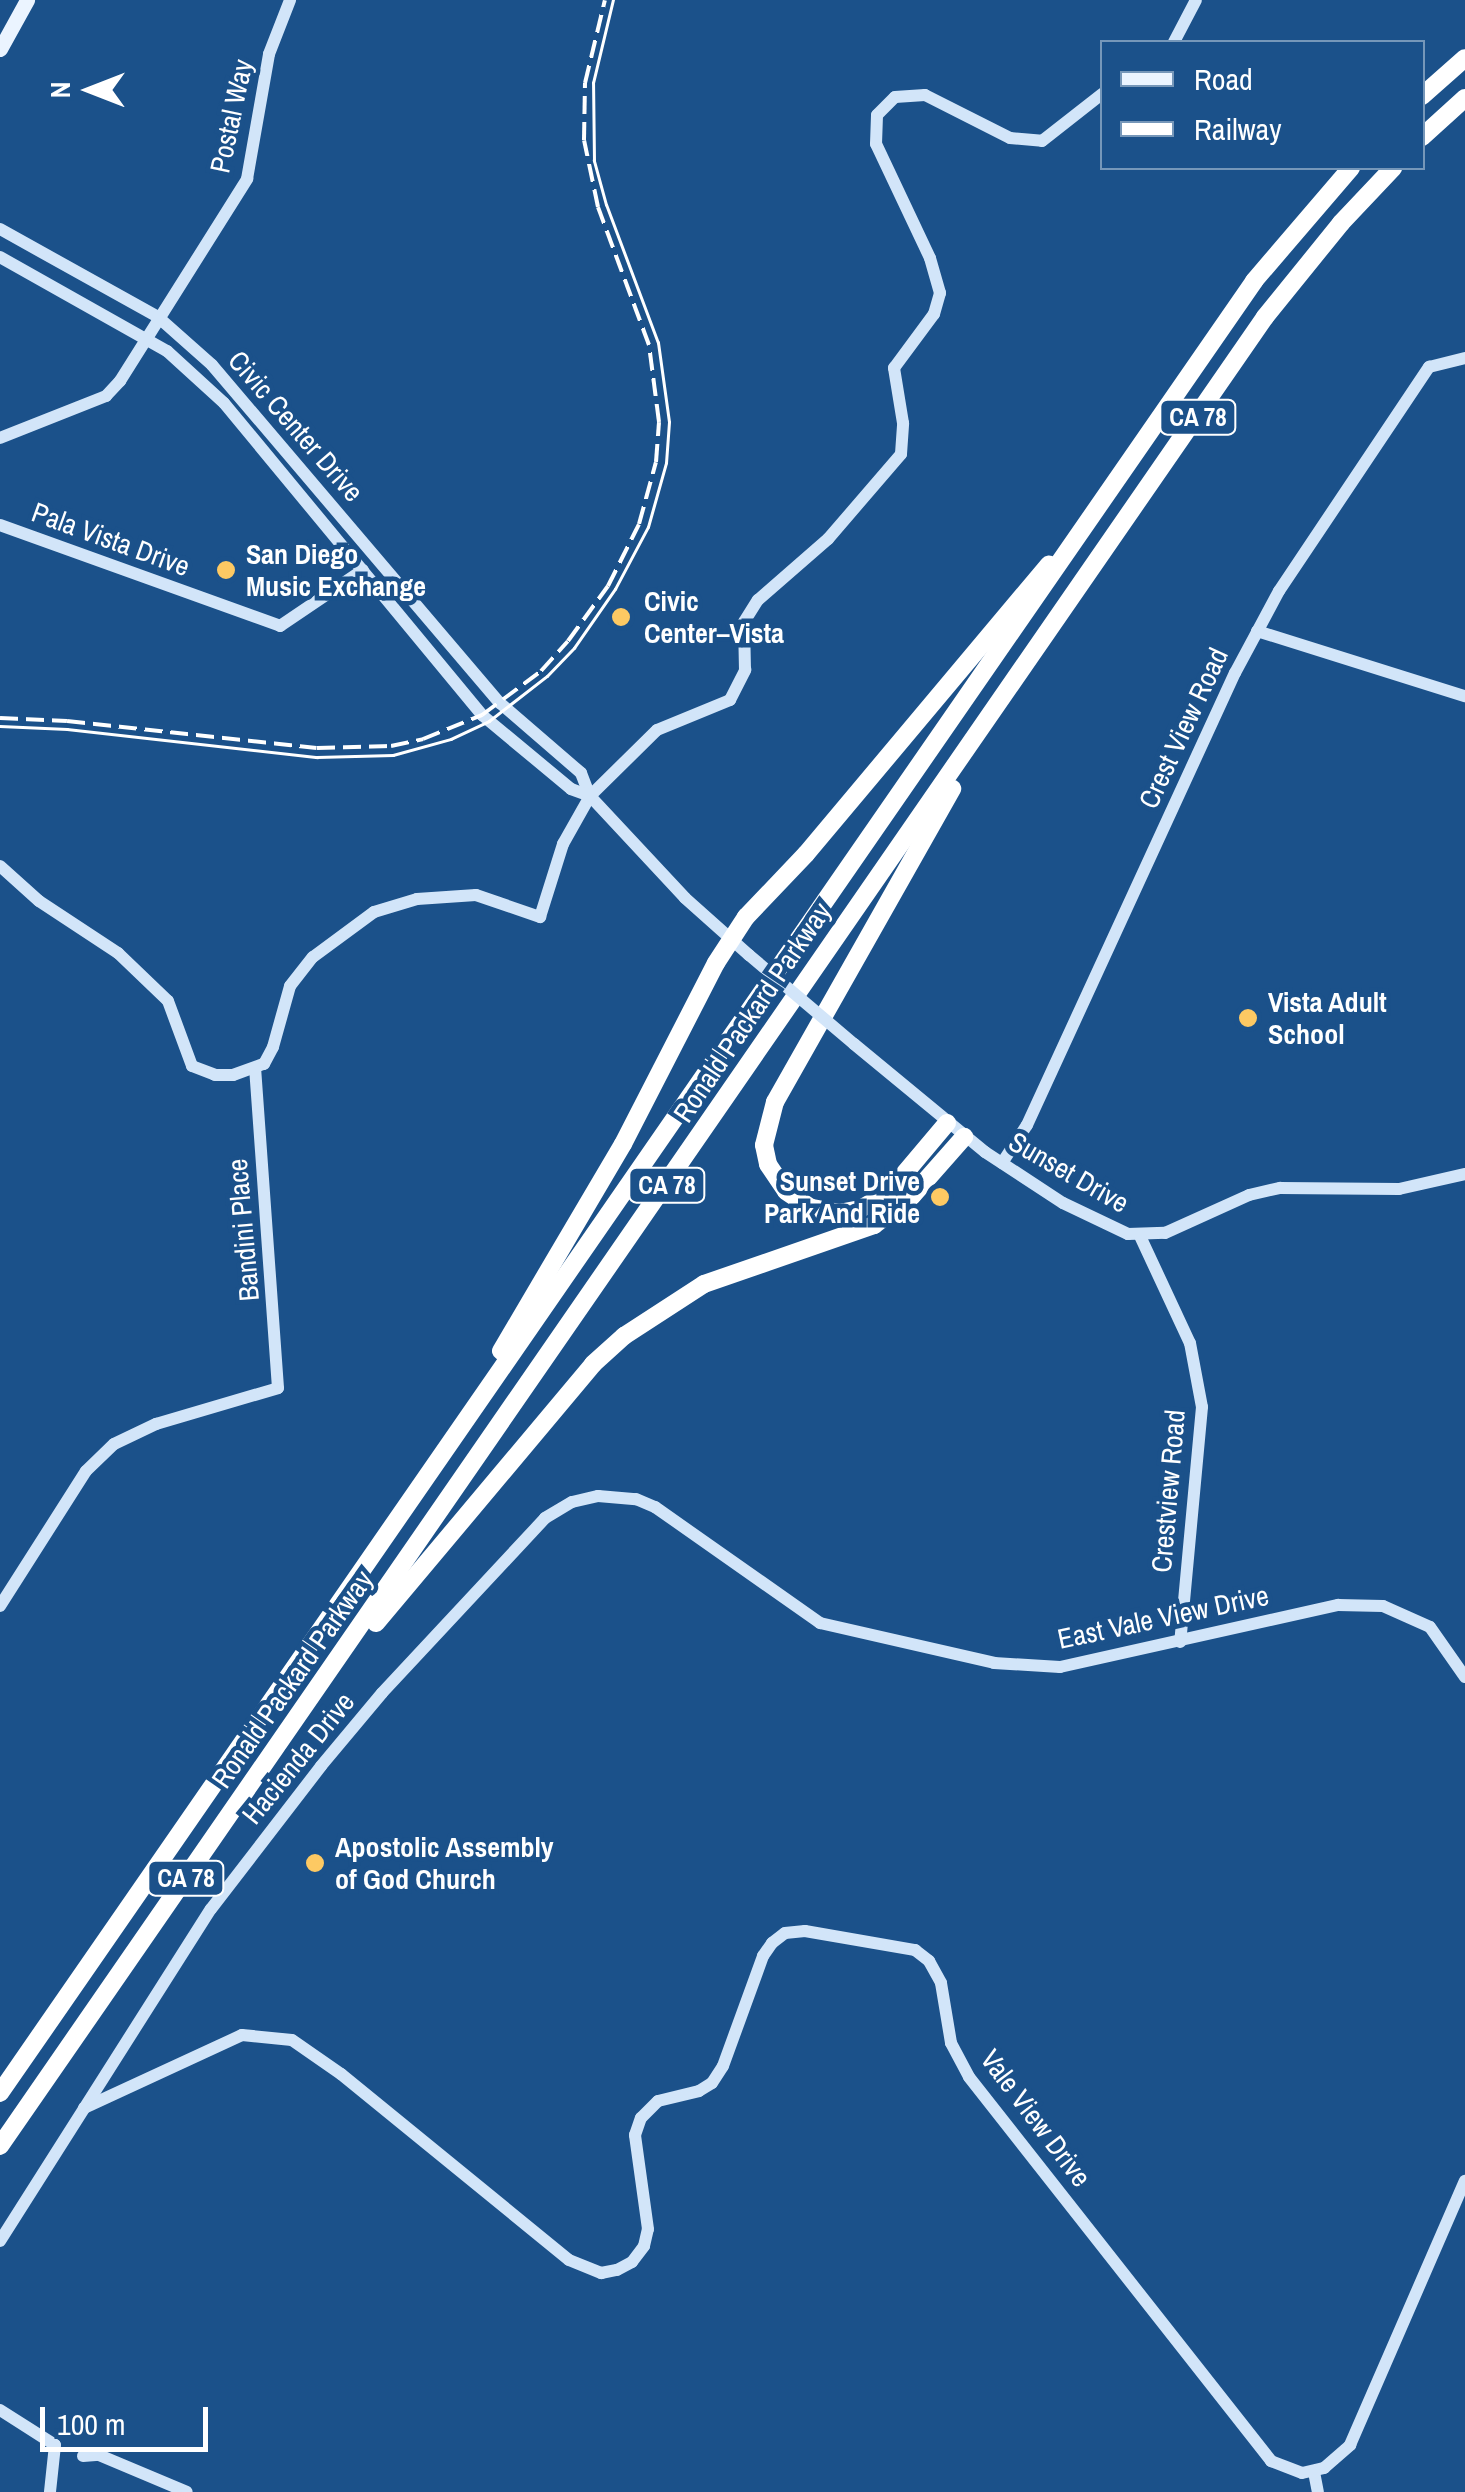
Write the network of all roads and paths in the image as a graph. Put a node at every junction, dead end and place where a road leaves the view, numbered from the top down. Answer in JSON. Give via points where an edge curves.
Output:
{"nodes":[{"id":1,"x":27,"y":0,"type":"edge"},
{"id":2,"x":290,"y":0,"type":"edge"},
{"id":3,"x":1196,"y":0,"type":"edge"},
{"id":4,"x":1175,"y":40,"type":"edge"},
{"id":5,"x":0,"y":50,"type":"edge"},
{"id":6,"x":1465,"y":58,"type":"edge"},
{"id":7,"x":1425,"y":93,"type":"edge"},
{"id":8,"x":1100,"y":96,"type":"edge"},
{"id":9,"x":1465,"y":98,"type":"edge"},
{"id":10,"x":1425,"y":135,"type":"edge"},
{"id":11,"x":1348,"y":170,"type":"edge"},
{"id":12,"x":1391,"y":170,"type":"edge"},
{"id":13,"x":0,"y":229,"type":"edge"},
{"id":14,"x":0,"y":257,"type":"edge"},
{"id":15,"x":158,"y":317,"type":"junction"},
{"id":16,"x":144,"y":338,"type":"junction"},
{"id":17,"x":1465,"y":358,"type":"edge"},
{"id":18,"x":0,"y":438,"type":"edge"},
{"id":19,"x":1093,"y":516,"type":"junction"},
{"id":20,"x":0,"y":525,"type":"edge"},
{"id":21,"x":363,"y":570,"type":"junction"},
{"id":22,"x":1256,"y":631,"type":"junction"},
{"id":23,"x":1017,"y":678,"type":"junction"},
{"id":24,"x":1465,"y":696,"type":"edge"},
{"id":25,"x":590,"y":796,"type":"junction"},
{"id":26,"x":0,"y":866,"type":"edge"},
{"id":27,"x":731,"y":940,"type":"junction"},
{"id":28,"x":854,"y":1044,"type":"joint"},
{"id":29,"x":255,"y":1068,"type":"junction"},
{"id":30,"x":946,"y":1124,"type":"junction"},
{"id":31,"x":964,"y":1137,"type":"junction"},
{"id":32,"x":1002,"y":1163,"type":"junction"},
{"id":33,"x":1465,"y":1174,"type":"edge"},
{"id":34,"x":1140,"y":1236,"type":"junction"},
{"id":35,"x":420,"y":1486,"type":"junction"},
{"id":36,"x":584,"y":1498,"type":"joint"},
{"id":37,"x":0,"y":1606,"type":"edge"},
{"id":38,"x":1180,"y":1642,"type":"junction"},
{"id":39,"x":1465,"y":1677,"type":"edge"},
{"id":40,"x":317,"y":1692,"type":"junction"},
{"id":41,"x":56,"y":2064,"type":"junction"},
{"id":42,"x":0,"y":2093,"type":"edge"},
{"id":43,"x":84,"y":2108,"type":"junction"},
{"id":44,"x":0,"y":2146,"type":"edge"},
{"id":45,"x":0,"y":2166,"type":"edge"},
{"id":46,"x":1465,"y":2181,"type":"edge"},
{"id":47,"x":0,"y":2241,"type":"edge"},
{"id":48,"x":0,"y":2410,"type":"edge"},
{"id":49,"x":83,"y":2456,"type":"dead end"},
{"id":50,"x":1314,"y":2472,"type":"junction"},
{"id":51,"x":50,"y":2492,"type":"edge"},
{"id":52,"x":187,"y":2492,"type":"edge"},
{"id":53,"x":1318,"y":2492,"type":"edge"}],
"edges":[{"from":1,"to":5,"type":"main road"},
{"from":2,"to":15,"type":"street","name":"Postal Way","via":[[269,54],[247,179]]},
{"from":3,"to":4,"type":"street"},
{"from":6,"to":7,"type":"highway"},
{"from":8,"to":25,"type":"street","via":[[1058,132],[1035,141],[1010,138],[924,95],[895,96],[886,104],[876,120],[876,144],[940,293],[934,314],[894,368],[901,454],[828,539],[758,600],[744,622],[745,670],[730,700],[657,730]]},
{"from":9,"to":10,"type":"highway"},
{"from":11,"to":19,"type":"highway","name":"Ronald Packard Parkway","number":"CA 78","via":[[1254,281]]},
{"from":12,"to":23,"type":"highway","name":"Ronald Packard Parkway","number":"CA 78","via":[[1265,317]]},
{"from":13,"to":15,"type":"street","name":"Civic Center Drive"},
{"from":14,"to":16,"type":"street","name":"Civic Center Drive"},
{"from":15,"to":16,"type":"street","name":"Postal Way"},
{"from":15,"to":25,"type":"street","name":"Civic Center Drive","via":[[266,423],[506,710],[581,773]]},
{"from":16,"to":18,"type":"street","name":"Postal Way","via":[[106,396]]},
{"from":16,"to":21,"type":"street","name":"Civic Center Drive","via":[[224,403]]},
{"from":17,"to":22,"type":"street","name":"Crest View Road","via":[[1429,367]]},
{"from":19,"to":27,"type":"highway"},
{"from":19,"to":35,"type":"highway","name":"Ronald Packard Parkway","number":"CA 78"},
{"from":20,"to":21,"type":"street","name":"Pala Vista Drive","via":[[280,626]]},
{"from":21,"to":25,"type":"street","name":"Civic Center Drive","via":[[482,715],[571,789]]},
{"from":22,"to":24,"type":"street"},
{"from":22,"to":32,"type":"street","name":"Crest View Road","via":[[1028,1125]]},
{"from":23,"to":30,"type":"highway","via":[[774,1102],[764,1145],[786,1191],[811,1208],[840,1213],[888,1193]]},
{"from":23,"to":40,"type":"highway","name":"Ronald Packard Parkway","number":"CA 78"},
{"from":25,"to":27,"type":"street","name":"Civic Center Drive"},
{"from":25,"to":29,"type":"street","via":[[563,844],[540,917],[476,895],[400,901],[374,912],[313,957],[290,986],[273,1047]]},
{"from":26,"to":29,"type":"street","via":[[39,901],[118,953],[168,1001],[192,1066],[215,1076]]},
{"from":27,"to":28,"type":"street","name":"Civic Center Drive","bridge":true},
{"from":27,"to":35,"type":"highway","via":[[624,1144]]},
{"from":28,"to":30,"type":"street","name":"Sunset Drive"},
{"from":29,"to":37,"type":"street","name":"Bandini Place","via":[[278,1388],[156,1424],[114,1444],[86,1471]]},
{"from":30,"to":31,"type":"street","name":"Sunset Drive"},
{"from":31,"to":32,"type":"street","name":"Sunset Drive"},
{"from":31,"to":40,"type":"highway","via":[[912,1196],[874,1225],[704,1284],[624,1336],[593,1364]]},
{"from":32,"to":34,"type":"street","name":"Sunset Drive","via":[[1062,1204]]},
{"from":33,"to":34,"type":"street","name":"Sunset Drive","via":[[1399,1189],[1280,1188],[1230,1202],[1178,1230]]},
{"from":34,"to":38,"type":"street","name":"Crestview Road","via":[[1190,1343],[1202,1407]]},
{"from":35,"to":42,"type":"highway","name":"Ronald Packard Parkway","number":"CA 78"},
{"from":36,"to":38,"type":"street","name":"East Vale View Drive","via":[[636,1498],[656,1507],[785,1602],[836,1630],[1025,1667],[1060,1667]]},
{"from":36,"to":43,"type":"street","name":"Hacienda Drive","via":[[545,1518],[321,1766],[211,1909]]},
{"from":38,"to":39,"type":"street","name":"East Vale View Drive","via":[[1338,1605],[1383,1606],[1430,1626]]},
{"from":40,"to":41,"type":"highway","name":"Ronald Packard Parkway","number":"CA 78"},
{"from":41,"to":44,"type":"highway","name":"Ronald Packard Parkway","number":"CA 78"},
{"from":41,"to":45,"type":"highway"},
{"from":43,"to":47,"type":"street","name":"Hacienda Drive"},
{"from":43,"to":50,"type":"street","name":"Vale View Drive","via":[[242,2036],[292,2040],[569,2260],[601,2273],[617,2270],[644,2246],[648,2228],[635,2135],[641,2118],[658,2100],[712,2083],[772,1943],[805,1931],[915,1950],[941,1983],[951,2042],[974,2084],[1271,2461]]},
{"from":46,"to":50,"type":"street","via":[[1350,2446]]},
{"from":48,"to":51,"type":"street","via":[[55,2445]]},
{"from":49,"to":52,"type":"street","via":[[99,2455]]},
{"from":50,"to":53,"type":"street"}]}
